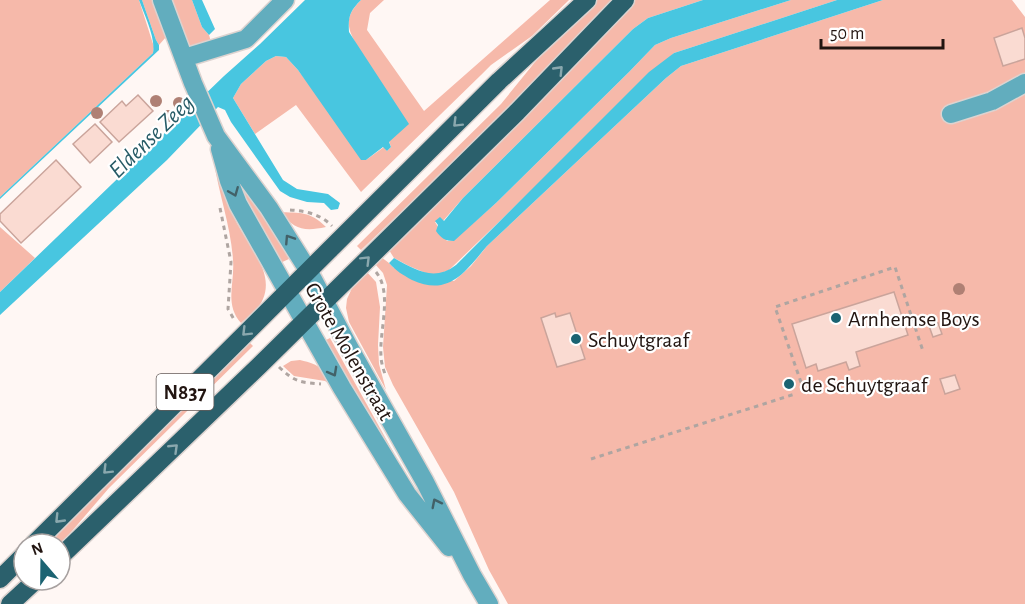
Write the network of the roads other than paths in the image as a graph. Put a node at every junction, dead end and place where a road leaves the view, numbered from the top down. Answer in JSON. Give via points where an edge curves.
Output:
{"nodes":[{"id":1,"x":162,"y":0,"type":"edge"},
{"id":2,"x":285,"y":0,"type":"edge"},
{"id":3,"x":587,"y":0,"type":"edge"},
{"id":4,"x":625,"y":0,"type":"edge"},
{"id":5,"x":184,"y":58,"type":"junction"},
{"id":6,"x":1025,"y":83,"type":"edge"},
{"id":7,"x":951,"y":114,"type":"dead end"},
{"id":8,"x":213,"y":132,"type":"junction"},
{"id":9,"x":308,"y":270,"type":"junction"},
{"id":10,"x":287,"y":291,"type":"junction"},
{"id":11,"x":325,"y":301,"type":"junction"},
{"id":12,"x":304,"y":321,"type":"junction"},
{"id":13,"x":46,"y":532,"type":"edge"},
{"id":14,"x":72,"y":545,"type":"edge"},
{"id":15,"x":12,"y":567,"type":"edge"},
{"id":16,"x":472,"y":574,"type":"junction"},
{"id":17,"x":0,"y":579,"type":"edge"},
{"id":18,"x":23,"y":592,"type":"edge"},
{"id":19,"x":10,"y":604,"type":"edge"},
{"id":20,"x":489,"y":604,"type":"edge"}],
"edges":[{"from":1,"to":5,"type":"street","name":"Grote Molenstraat"},
{"from":2,"to":5,"type":"street","via":[[246,39]]},
{"from":3,"to":9,"type":"main road","one_way":true},
{"from":11,"to":4,"type":"main road","one_way":true},
{"from":5,"to":8,"type":"street","name":"Grote Molenstraat"},
{"from":6,"to":7,"type":"street","via":[[992,101]]},
{"from":9,"to":8,"type":"street","name":"Grote Molenstraat","one_way":true,"via":[[269,208]]},
{"from":8,"to":10,"type":"street","name":"Grote Molenstraat","one_way":true,"via":[[238,204]]},
{"from":9,"to":10,"type":"main road","number":"N837"},
{"from":9,"to":11,"type":"street","name":"Grote Molenstraat"},
{"from":10,"to":12,"type":"street","name":"Grote Molenstraat"},
{"from":10,"to":13,"type":"main road","number":"N837","one_way":true},
{"from":11,"to":12,"type":"main road","number":"N837"},
{"from":16,"to":11,"type":"street","name":"Grote Molenstraat","one_way":true,"via":[[426,482]]},
{"from":14,"to":12,"type":"main road","number":"N837","one_way":true},
{"from":12,"to":16,"type":"street","name":"Grote Molenstraat","one_way":true,"via":[[407,494]]},
{"from":15,"to":17,"type":"main road"},
{"from":16,"to":20,"type":"street","name":"Grote Molenstraat"},
{"from":18,"to":19,"type":"main road"}]}
